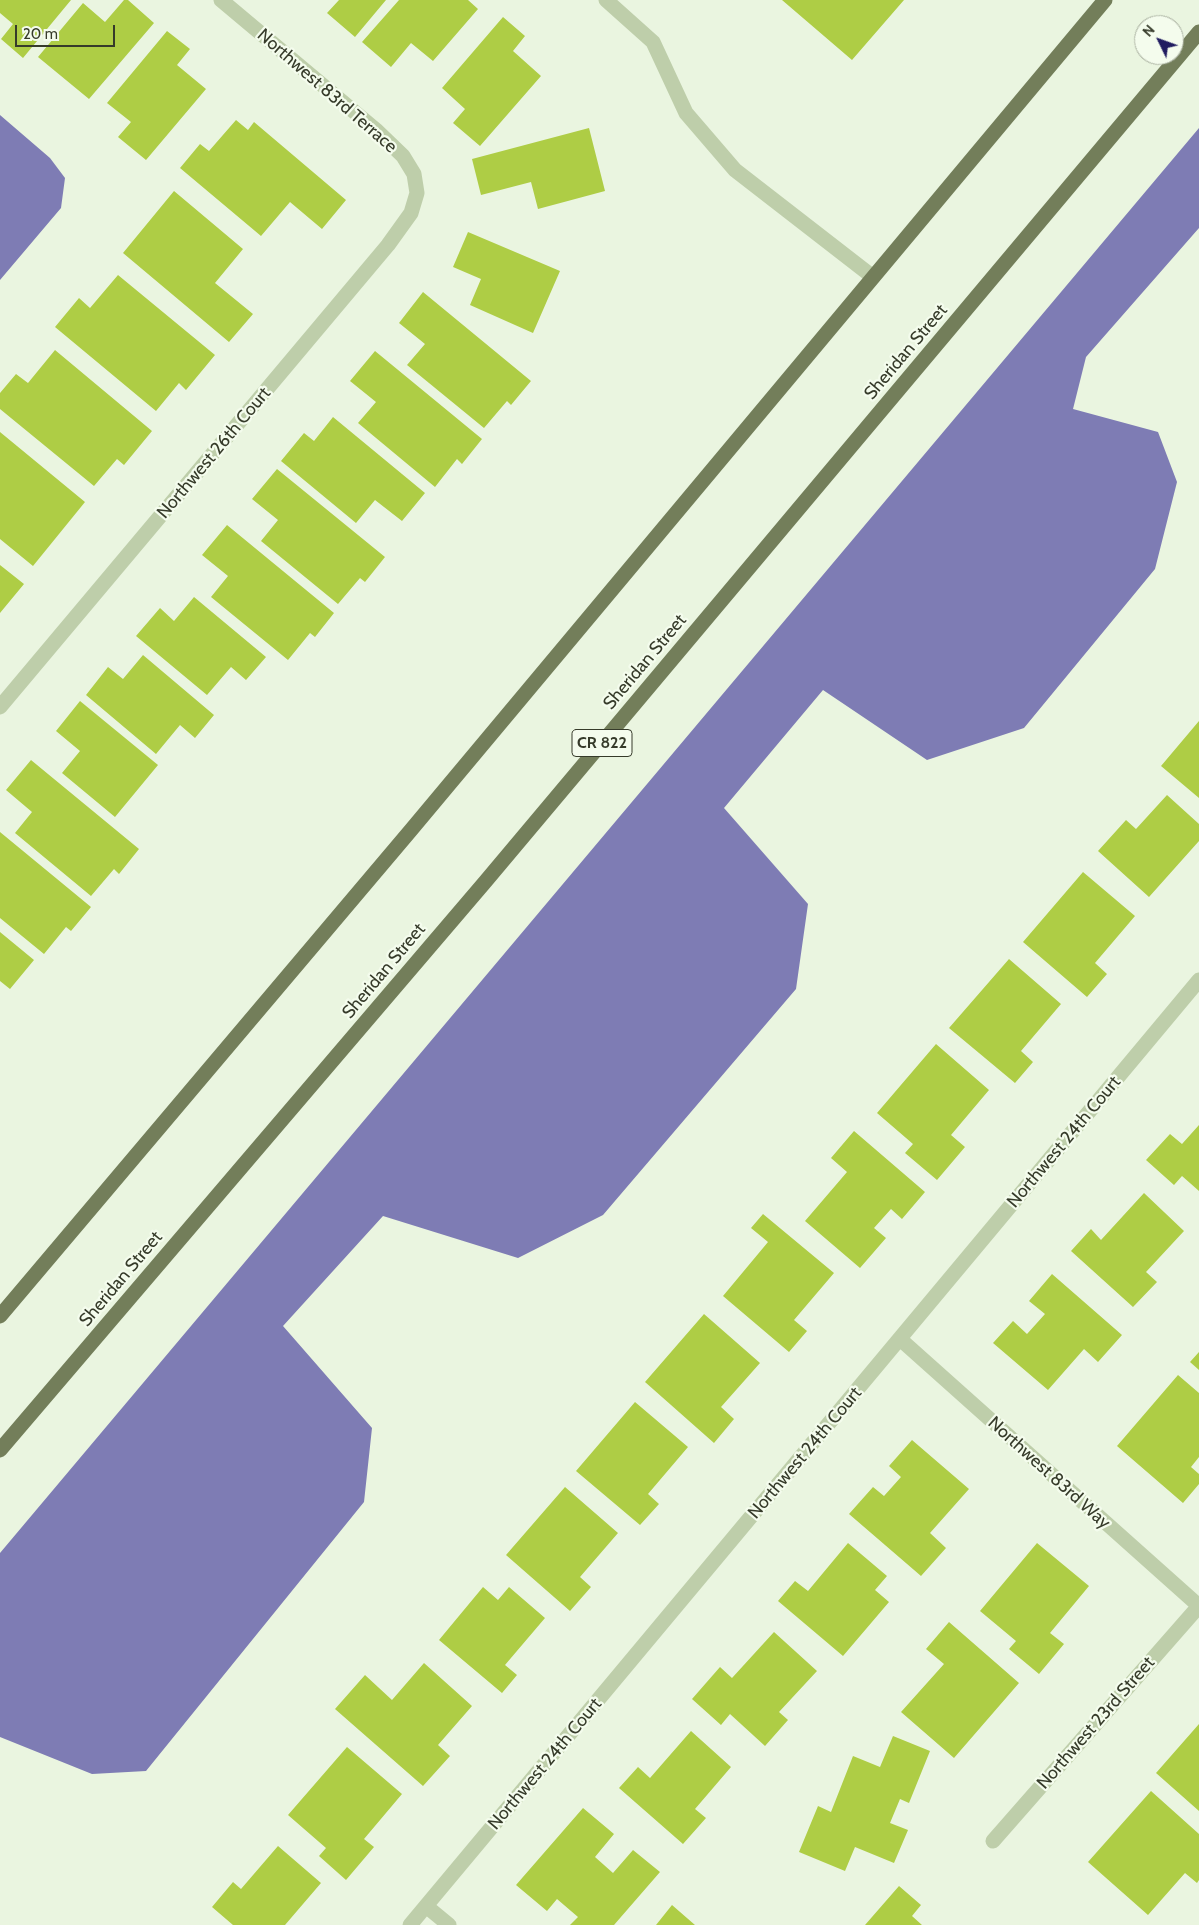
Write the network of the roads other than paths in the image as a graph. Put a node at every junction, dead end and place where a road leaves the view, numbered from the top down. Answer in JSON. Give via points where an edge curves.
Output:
{"nodes":[{"id":1,"x":220,"y":0,"type":"edge"},
{"id":2,"x":606,"y":0,"type":"edge"},
{"id":3,"x":1105,"y":0,"type":"edge"},
{"id":4,"x":1199,"y":32,"type":"edge"},
{"id":5,"x":417,"y":193,"type":"joint"},
{"id":6,"x":873,"y":277,"type":"junction"},
{"id":7,"x":0,"y":707,"type":"edge"},
{"id":8,"x":1199,"y":980,"type":"edge"},
{"id":9,"x":0,"y":1316,"type":"edge"},
{"id":10,"x":900,"y":1339,"type":"junction"},
{"id":11,"x":0,"y":1450,"type":"edge"},
{"id":12,"x":1199,"y":1606,"type":"edge"},
{"id":13,"x":993,"y":1841,"type":"dead end"},
{"id":14,"x":426,"y":1906,"type":"junction"},
{"id":15,"x":410,"y":1925,"type":"edge"},
{"id":16,"x":449,"y":1925,"type":"edge"}],
"edges":[{"from":1,"to":5,"type":"street","name":"Northwest 83rd Terrace","via":[[396,149],[414,174]]},
{"from":2,"to":6,"type":"street","via":[[652,42],[686,113],[735,170]]},
{"from":3,"to":6,"type":"main road"},
{"from":4,"to":11,"type":"main road","name":"Sheridan Street","number":"CR 822","via":[[479,890]]},
{"from":5,"to":7,"type":"street","name":"Northwest 26th Court","via":[[411,213],[388,245]]},
{"from":6,"to":9,"type":"main road","via":[[405,838]]},
{"from":8,"to":10,"type":"street","name":"Northwest 24th Court"},
{"from":10,"to":12,"type":"street","name":"Northwest 83rd Way"},
{"from":10,"to":14,"type":"street","name":"Northwest 24th Court"},
{"from":12,"to":13,"type":"street","name":"Northwest 23rd Street"},
{"from":14,"to":15,"type":"street","name":"Northwest 24th Court"},
{"from":14,"to":16,"type":"street"}]}
